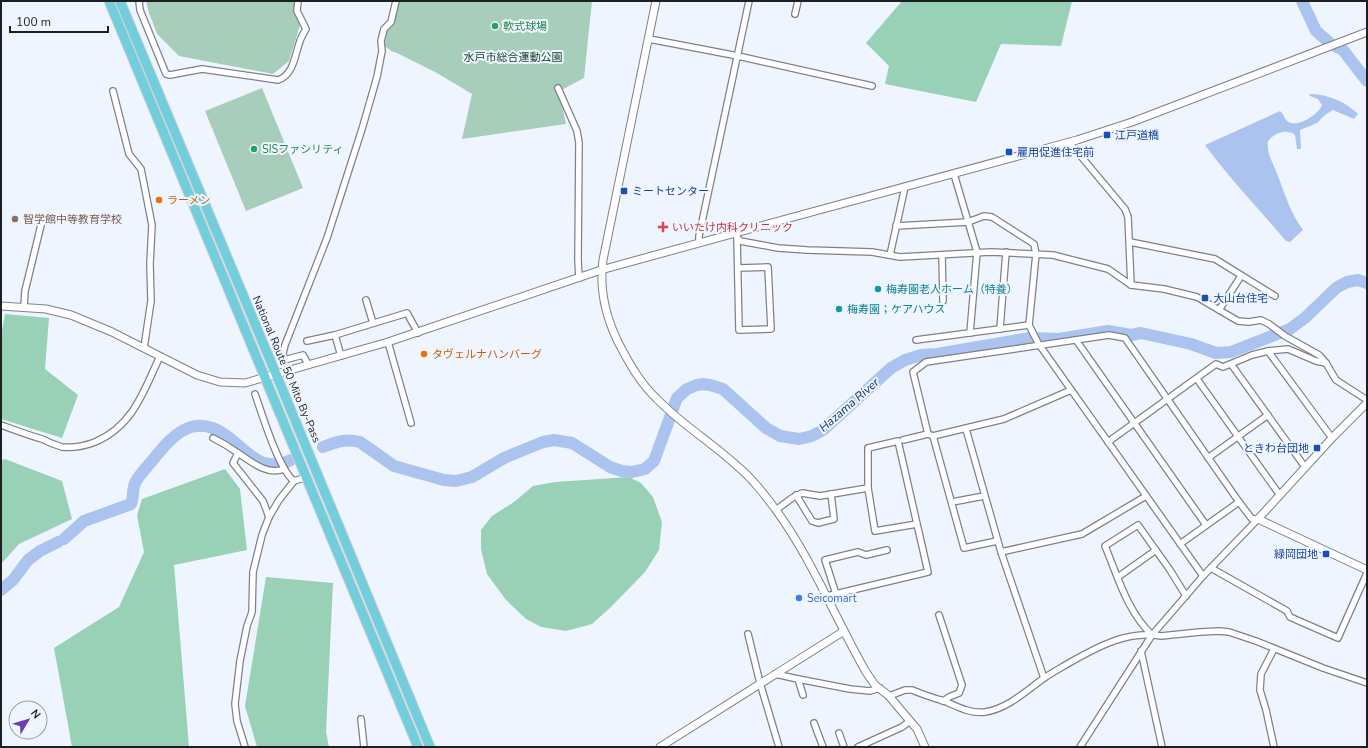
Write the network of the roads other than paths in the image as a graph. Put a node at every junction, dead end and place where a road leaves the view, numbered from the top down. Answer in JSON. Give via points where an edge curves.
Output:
{"nodes":[{"id":1,"x":110,"y":1,"type":"edge"},
{"id":2,"x":120,"y":1,"type":"edge"},
{"id":3,"x":139,"y":1,"type":"edge"},
{"id":4,"x":298,"y":1,"type":"edge"},
{"id":5,"x":396,"y":1,"type":"edge"},
{"id":6,"x":656,"y":1,"type":"edge"},
{"id":7,"x":749,"y":1,"type":"edge"},
{"id":8,"x":798,"y":1,"type":"edge"},
{"id":9,"x":795,"y":14,"type":"dead end"},
{"id":10,"x":1367,"y":32,"type":"edge"},
{"id":11,"x":649,"y":39,"type":"junction"},
{"id":12,"x":738,"y":56,"type":"junction"},
{"id":13,"x":872,"y":86,"type":"dead end"},
{"id":14,"x":558,"y":88,"type":"dead end"},
{"id":15,"x":113,"y":91,"type":"dead end"},
{"id":16,"x":1069,"y":142,"type":"junction"},
{"id":17,"x":954,"y":174,"type":"junction"},
{"id":18,"x":905,"y":187,"type":"junction"},
{"id":19,"x":42,"y":222,"type":"dead end"},
{"id":20,"x":968,"y":222,"type":"junction"},
{"id":21,"x":896,"y":226,"type":"junction"},
{"id":22,"x":736,"y":236,"type":"junction"},
{"id":23,"x":1130,"y":242,"type":"junction"},
{"id":24,"x":699,"y":243,"type":"junction"},
{"id":25,"x":977,"y":252,"type":"junction"},
{"id":26,"x":1006,"y":252,"type":"junction"},
{"id":27,"x":942,"y":254,"type":"junction"},
{"id":28,"x":1036,"y":254,"type":"junction"},
{"id":29,"x":890,"y":255,"type":"junction"},
{"id":30,"x":738,"y":268,"type":"junction"},
{"id":31,"x":601,"y":270,"type":"junction"},
{"id":32,"x":1241,"y":276,"type":"junction"},
{"id":33,"x":579,"y":278,"type":"junction"},
{"id":34,"x":1131,"y":285,"type":"junction"},
{"id":35,"x":1275,"y":296,"type":"dead end"},
{"id":36,"x":366,"y":300,"type":"dead end"},
{"id":37,"x":943,"y":301,"type":"dead end"},
{"id":38,"x":1,"y":306,"type":"edge"},
{"id":39,"x":24,"y":307,"type":"junction"},
{"id":40,"x":1219,"y":310,"type":"junction"},
{"id":41,"x":373,"y":323,"type":"junction"},
{"id":42,"x":1030,"y":328,"type":"junction"},
{"id":43,"x":1000,"y":329,"type":"junction"},
{"id":44,"x":418,"y":333,"type":"junction"},
{"id":45,"x":970,"y":333,"type":"junction"},
{"id":46,"x":335,"y":335,"type":"junction"},
{"id":47,"x":916,"y":340,"type":"dead end"},
{"id":48,"x":1076,"y":340,"type":"junction"},
{"id":49,"x":306,"y":341,"type":"dead end"},
{"id":50,"x":388,"y":342,"type":"junction"},
{"id":51,"x":1039,"y":344,"type":"junction"},
{"id":52,"x":144,"y":348,"type":"junction"},
{"id":53,"x":1268,"y":351,"type":"junction"},
{"id":54,"x":160,"y":356,"type":"junction"},
{"id":55,"x":341,"y":356,"type":"junction"},
{"id":56,"x":1326,"y":363,"type":"junction"},
{"id":57,"x":308,"y":364,"type":"junction"},
{"id":58,"x":1231,"y":364,"type":"junction"},
{"id":59,"x":276,"y":374,"type":"junction"},
{"id":60,"x":265,"y":377,"type":"junction"},
{"id":61,"x":1197,"y":379,"type":"junction"},
{"id":62,"x":1071,"y":390,"type":"junction"},
{"id":63,"x":255,"y":394,"type":"dead end"},
{"id":64,"x":1167,"y":400,"type":"junction"},
{"id":65,"x":1367,"y":402,"type":"edge"},
{"id":66,"x":1268,"y":415,"type":"junction"},
{"id":67,"x":410,"y":423,"type":"dead end"},
{"id":68,"x":1135,"y":423,"type":"junction"},
{"id":69,"x":1,"y":425,"type":"edge"},
{"id":70,"x":966,"y":429,"type":"junction"},
{"id":71,"x":930,"y":435,"type":"junction"},
{"id":72,"x":1238,"y":436,"type":"junction"},
{"id":73,"x":213,"y":438,"type":"dead end"},
{"id":74,"x":1332,"y":438,"type":"junction"},
{"id":75,"x":903,"y":440,"type":"dead end"},
{"id":76,"x":1108,"y":442,"type":"junction"},
{"id":77,"x":238,"y":453,"type":"junction"},
{"id":78,"x":1208,"y":458,"type":"junction"},
{"id":79,"x":1305,"y":467,"type":"junction"},
{"id":80,"x":284,"y":469,"type":"junction"},
{"id":81,"x":307,"y":477,"type":"junction"},
{"id":82,"x":294,"y":481,"type":"junction"},
{"id":83,"x":868,"y":488,"type":"junction"},
{"id":84,"x":831,"y":494,"type":"junction"},
{"id":85,"x":1279,"y":494,"type":"junction"},
{"id":86,"x":796,"y":496,"type":"junction"},
{"id":87,"x":984,"y":496,"type":"junction"},
{"id":88,"x":1146,"y":496,"type":"junction"},
{"id":89,"x":952,"y":502,"type":"junction"},
{"id":90,"x":1239,"y":502,"type":"junction"},
{"id":91,"x":776,"y":510,"type":"junction"},
{"id":92,"x":269,"y":517,"type":"junction"},
{"id":93,"x":1258,"y":519,"type":"junction"},
{"id":94,"x":917,"y":524,"type":"junction"},
{"id":95,"x":1206,"y":525,"type":"junction"},
{"id":96,"x":997,"y":541,"type":"junction"},
{"id":97,"x":1180,"y":544,"type":"junction"},
{"id":98,"x":886,"y":550,"type":"dead end"},
{"id":99,"x":1156,"y":550,"type":"junction"},
{"id":100,"x":1001,"y":552,"type":"junction"},
{"id":101,"x":1211,"y":568,"type":"junction"},
{"id":102,"x":1367,"y":570,"type":"edge"},
{"id":103,"x":1367,"y":573,"type":"edge"},
{"id":104,"x":1203,"y":576,"type":"junction"},
{"id":105,"x":1118,"y":577,"type":"junction"},
{"id":106,"x":836,"y":594,"type":"junction"},
{"id":107,"x":827,"y":596,"type":"junction"},
{"id":108,"x":1186,"y":596,"type":"junction"},
{"id":109,"x":939,"y":615,"type":"dead end"},
{"id":110,"x":844,"y":631,"type":"junction"},
{"id":111,"x":748,"y":634,"type":"dead end"},
{"id":112,"x":1152,"y":635,"type":"junction"},
{"id":113,"x":1274,"y":649,"type":"junction"},
{"id":114,"x":1141,"y":651,"type":"junction"},
{"id":115,"x":775,"y":674,"type":"junction"},
{"id":116,"x":1044,"y":678,"type":"junction"},
{"id":117,"x":798,"y":679,"type":"junction"},
{"id":118,"x":1367,"y":683,"type":"edge"},
{"id":119,"x":760,"y":684,"type":"junction"},
{"id":120,"x":880,"y":688,"type":"junction"},
{"id":121,"x":803,"y":695,"type":"dead end"},
{"id":122,"x":889,"y":696,"type":"junction"},
{"id":123,"x":944,"y":702,"type":"junction"},
{"id":124,"x":361,"y":719,"type":"dead end"},
{"id":125,"x":910,"y":721,"type":"junction"},
{"id":126,"x":814,"y":723,"type":"dead end"},
{"id":127,"x":839,"y":733,"type":"dead end"},
{"id":128,"x":245,"y":747,"type":"edge"},
{"id":129,"x":364,"y":747,"type":"edge"},
{"id":130,"x":418,"y":747,"type":"edge"},
{"id":131,"x":430,"y":747,"type":"edge"},
{"id":132,"x":660,"y":747,"type":"edge"},
{"id":133,"x":779,"y":747,"type":"edge"},
{"id":134,"x":823,"y":747,"type":"edge"},
{"id":135,"x":844,"y":747,"type":"edge"},
{"id":136,"x":858,"y":747,"type":"edge"},
{"id":137,"x":925,"y":747,"type":"edge"},
{"id":138,"x":1080,"y":747,"type":"edge"},
{"id":139,"x":1162,"y":747,"type":"edge"},
{"id":140,"x":1274,"y":747,"type":"edge"}],
"edges":[{"from":1,"to":60,"type":"highway","name":"National Route 50 Mito By-Pass"},
{"from":2,"to":59,"type":"highway","name":"National Route 50 Mito By-Pass"},
{"from":3,"to":4,"type":"street","via":[[140,10],[166,74],[202,69],[278,80],[290,70],[306,29],[297,11]]},
{"from":5,"to":57,"type":"street","via":[[391,22],[384,29],[377,77],[362,129],[327,238],[283,353],[284,359],[303,355]]},
{"from":6,"to":11,"type":"street"},
{"from":7,"to":12,"type":"street"},
{"from":8,"to":9,"type":"street"},
{"from":10,"to":16,"type":"street","via":[[1132,122]]},
{"from":11,"to":12,"type":"street"},
{"from":11,"to":31,"type":"street"},
{"from":12,"to":13,"type":"street"},
{"from":12,"to":24,"type":"street"},
{"from":14,"to":33,"type":"street","via":[[577,131],[579,143]]},
{"from":15,"to":52,"type":"street","via":[[130,154],[141,169],[152,225],[151,300]]},
{"from":16,"to":17,"type":"street"},
{"from":16,"to":23,"type":"street","via":[[1125,209]]},
{"from":17,"to":18,"type":"street"},
{"from":17,"to":20,"type":"street"},
{"from":18,"to":21,"type":"street"},
{"from":18,"to":22,"type":"street"},
{"from":19,"to":39,"type":"street","via":[[25,292]]},
{"from":20,"to":21,"type":"street"},
{"from":20,"to":25,"type":"street"},
{"from":20,"to":28,"type":"street","via":[[984,216],[992,217],[1034,244]]},
{"from":21,"to":29,"type":"street"},
{"from":22,"to":24,"type":"street"},
{"from":22,"to":29,"type":"street","via":[[740,241],[778,248]]},
{"from":22,"to":30,"type":"street"},
{"from":23,"to":32,"type":"street","via":[[1215,259]]},
{"from":23,"to":34,"type":"street"},
{"from":24,"to":31,"type":"street"},
{"from":25,"to":26,"type":"street"},
{"from":25,"to":27,"type":"street"},
{"from":25,"to":45,"type":"street"},
{"from":26,"to":28,"type":"street"},
{"from":26,"to":43,"type":"street"},
{"from":27,"to":29,"type":"street","via":[[900,257]]},
{"from":27,"to":37,"type":"street"},
{"from":28,"to":34,"type":"street","via":[[1053,255],[1108,269]]},
{"from":28,"to":42,"type":"street"},
{"from":30,"to":30,"type":"street","via":[[739,330],[771,329],[768,267]]},
{"from":31,"to":33,"type":"street"},
{"from":31,"to":91,"type":"street","via":[[606,315],[636,374],[657,399],[679,419],[738,466]]},
{"from":32,"to":35,"type":"street"},
{"from":32,"to":40,"type":"street"},
{"from":33,"to":44,"type":"street"},
{"from":34,"to":40,"type":"street","via":[[1198,297]]},
{"from":36,"to":41,"type":"street"},
{"from":38,"to":39,"type":"street"},
{"from":39,"to":52,"type":"street","via":[[71,315],[98,325]]},
{"from":40,"to":56,"type":"street","via":[[1238,321],[1261,320],[1318,355]]},
{"from":41,"to":44,"type":"street","via":[[407,313]]},
{"from":41,"to":46,"type":"street"},
{"from":42,"to":43,"type":"street"},
{"from":42,"to":51,"type":"street"},
{"from":43,"to":45,"type":"street"},
{"from":44,"to":50,"type":"street"},
{"from":45,"to":47,"type":"street"},
{"from":46,"to":49,"type":"street"},
{"from":46,"to":55,"type":"street"},
{"from":48,"to":51,"type":"street"},
{"from":48,"to":64,"type":"street","via":[[1109,335],[1125,338]]},
{"from":48,"to":68,"type":"street"},
{"from":50,"to":55,"type":"street"},
{"from":50,"to":67,"type":"street"},
{"from":51,"to":62,"type":"street"},
{"from":51,"to":71,"type":"street","via":[[926,362],[912,372]]},
{"from":52,"to":54,"type":"street"},
{"from":53,"to":56,"type":"street","via":[[1288,349]]},
{"from":53,"to":58,"type":"street"},
{"from":53,"to":74,"type":"street"},
{"from":54,"to":60,"type":"street","via":[[197,375],[220,382],[245,383]]},
{"from":54,"to":69,"type":"street","via":[[131,414],[105,437],[90,444],[76,447],[61,446]]},
{"from":55,"to":57,"type":"street"},
{"from":56,"to":65,"type":"street","via":[[1336,380]]},
{"from":57,"to":59,"type":"street"},
{"from":58,"to":61,"type":"street","via":[[1223,367],[1216,364]]},
{"from":58,"to":66,"type":"street"},
{"from":59,"to":60,"type":"street"},
{"from":59,"to":131,"type":"highway","name":"National Route 50 Mito By-Pass"},
{"from":60,"to":81,"type":"highway","name":"National Route 50 Mito By-Pass"},
{"from":61,"to":64,"type":"street"},
{"from":61,"to":72,"type":"street"},
{"from":62,"to":70,"type":"street","via":[[1004,419]]},
{"from":62,"to":76,"type":"street"},
{"from":63,"to":80,"type":"street"},
{"from":64,"to":68,"type":"street"},
{"from":64,"to":78,"type":"street"},
{"from":65,"to":74,"type":"street"},
{"from":66,"to":72,"type":"street"},
{"from":66,"to":79,"type":"street"},
{"from":68,"to":76,"type":"street"},
{"from":68,"to":95,"type":"street"},
{"from":70,"to":71,"type":"street"},
{"from":70,"to":87,"type":"street"},
{"from":71,"to":75,"type":"street"},
{"from":71,"to":89,"type":"street"},
{"from":72,"to":78,"type":"street"},
{"from":72,"to":85,"type":"street"},
{"from":73,"to":77,"type":"street"},
{"from":74,"to":79,"type":"street"},
{"from":76,"to":88,"type":"street"},
{"from":77,"to":80,"type":"street","via":[[268,470]]},
{"from":77,"to":92,"type":"street","via":[[233,462],[263,501]]},
{"from":78,"to":90,"type":"street"},
{"from":79,"to":85,"type":"street"},
{"from":80,"to":82,"type":"street"},
{"from":81,"to":82,"type":"street"},
{"from":81,"to":130,"type":"highway","name":"National Route 50 Mito By-Pass"},
{"from":82,"to":92,"type":"street"},
{"from":83,"to":84,"type":"street"},
{"from":83,"to":94,"type":"street","via":[[875,532]]},
{"from":83,"to":94,"type":"street","via":[[868,448],[898,441]]},
{"from":84,"to":86,"type":"street","via":[[820,496],[802,493]]},
{"from":84,"to":86,"type":"street","via":[[834,519],[818,523],[812,521]]},
{"from":85,"to":93,"type":"street"},
{"from":86,"to":91,"type":"street"},
{"from":87,"to":89,"type":"street"},
{"from":87,"to":96,"type":"street"},
{"from":88,"to":97,"type":"street"},
{"from":88,"to":100,"type":"street","via":[[1082,534]]},
{"from":89,"to":96,"type":"street","via":[[964,548]]},
{"from":90,"to":93,"type":"street","via":[[1252,519]]},
{"from":90,"to":95,"type":"street"},
{"from":91,"to":107,"type":"street","via":[[814,570]]},
{"from":92,"to":128,"type":"street","via":[[253,572],[252,612],[240,661],[236,692],[237,721]]},
{"from":93,"to":101,"type":"street"},
{"from":93,"to":102,"type":"street"},
{"from":94,"to":106,"type":"street","via":[[928,572]]},
{"from":95,"to":97,"type":"street"},
{"from":96,"to":100,"type":"street"},
{"from":97,"to":104,"type":"street"},
{"from":98,"to":106,"type":"street","via":[[866,555],[858,552],[825,560]]},
{"from":99,"to":105,"type":"street"},
{"from":99,"to":105,"type":"street","via":[[1138,525],[1105,546]]},
{"from":99,"to":108,"type":"street"},
{"from":100,"to":116,"type":"street"},
{"from":101,"to":103,"type":"street","via":[[1287,611],[1290,617],[1338,638]]},
{"from":101,"to":104,"type":"street"},
{"from":104,"to":108,"type":"street"},
{"from":105,"to":112,"type":"street","via":[[1126,601]]},
{"from":106,"to":107,"type":"street"},
{"from":107,"to":110,"type":"street"},
{"from":108,"to":112,"type":"street"},
{"from":109,"to":123,"type":"street","via":[[962,685],[959,693],[948,696]]},
{"from":110,"to":115,"type":"street"},
{"from":110,"to":120,"type":"street","via":[[866,672]]},
{"from":111,"to":119,"type":"street"},
{"from":112,"to":113,"type":"street","via":[[1228,632]]},
{"from":112,"to":114,"type":"street"},
{"from":112,"to":116,"type":"street","via":[[1123,638],[1104,644]]},
{"from":113,"to":118,"type":"street"},
{"from":113,"to":140,"type":"street","via":[[1261,674],[1260,684]]},
{"from":114,"to":138,"type":"street"},
{"from":114,"to":139,"type":"street"},
{"from":115,"to":117,"type":"street"},
{"from":115,"to":119,"type":"street"},
{"from":116,"to":123,"type":"street","via":[[1010,702],[984,712],[964,710]]},
{"from":117,"to":120,"type":"street","via":[[850,689],[870,691]]},
{"from":117,"to":121,"type":"street"},
{"from":119,"to":132,"type":"street"},
{"from":119,"to":133,"type":"street"},
{"from":120,"to":122,"type":"street"},
{"from":122,"to":123,"type":"street","via":[[904,690],[912,690]]},
{"from":122,"to":125,"type":"street"},
{"from":124,"to":129,"type":"street"},
{"from":125,"to":136,"type":"street"},
{"from":125,"to":137,"type":"street","via":[[917,729]]},
{"from":126,"to":134,"type":"street"},
{"from":127,"to":135,"type":"street"}]}
